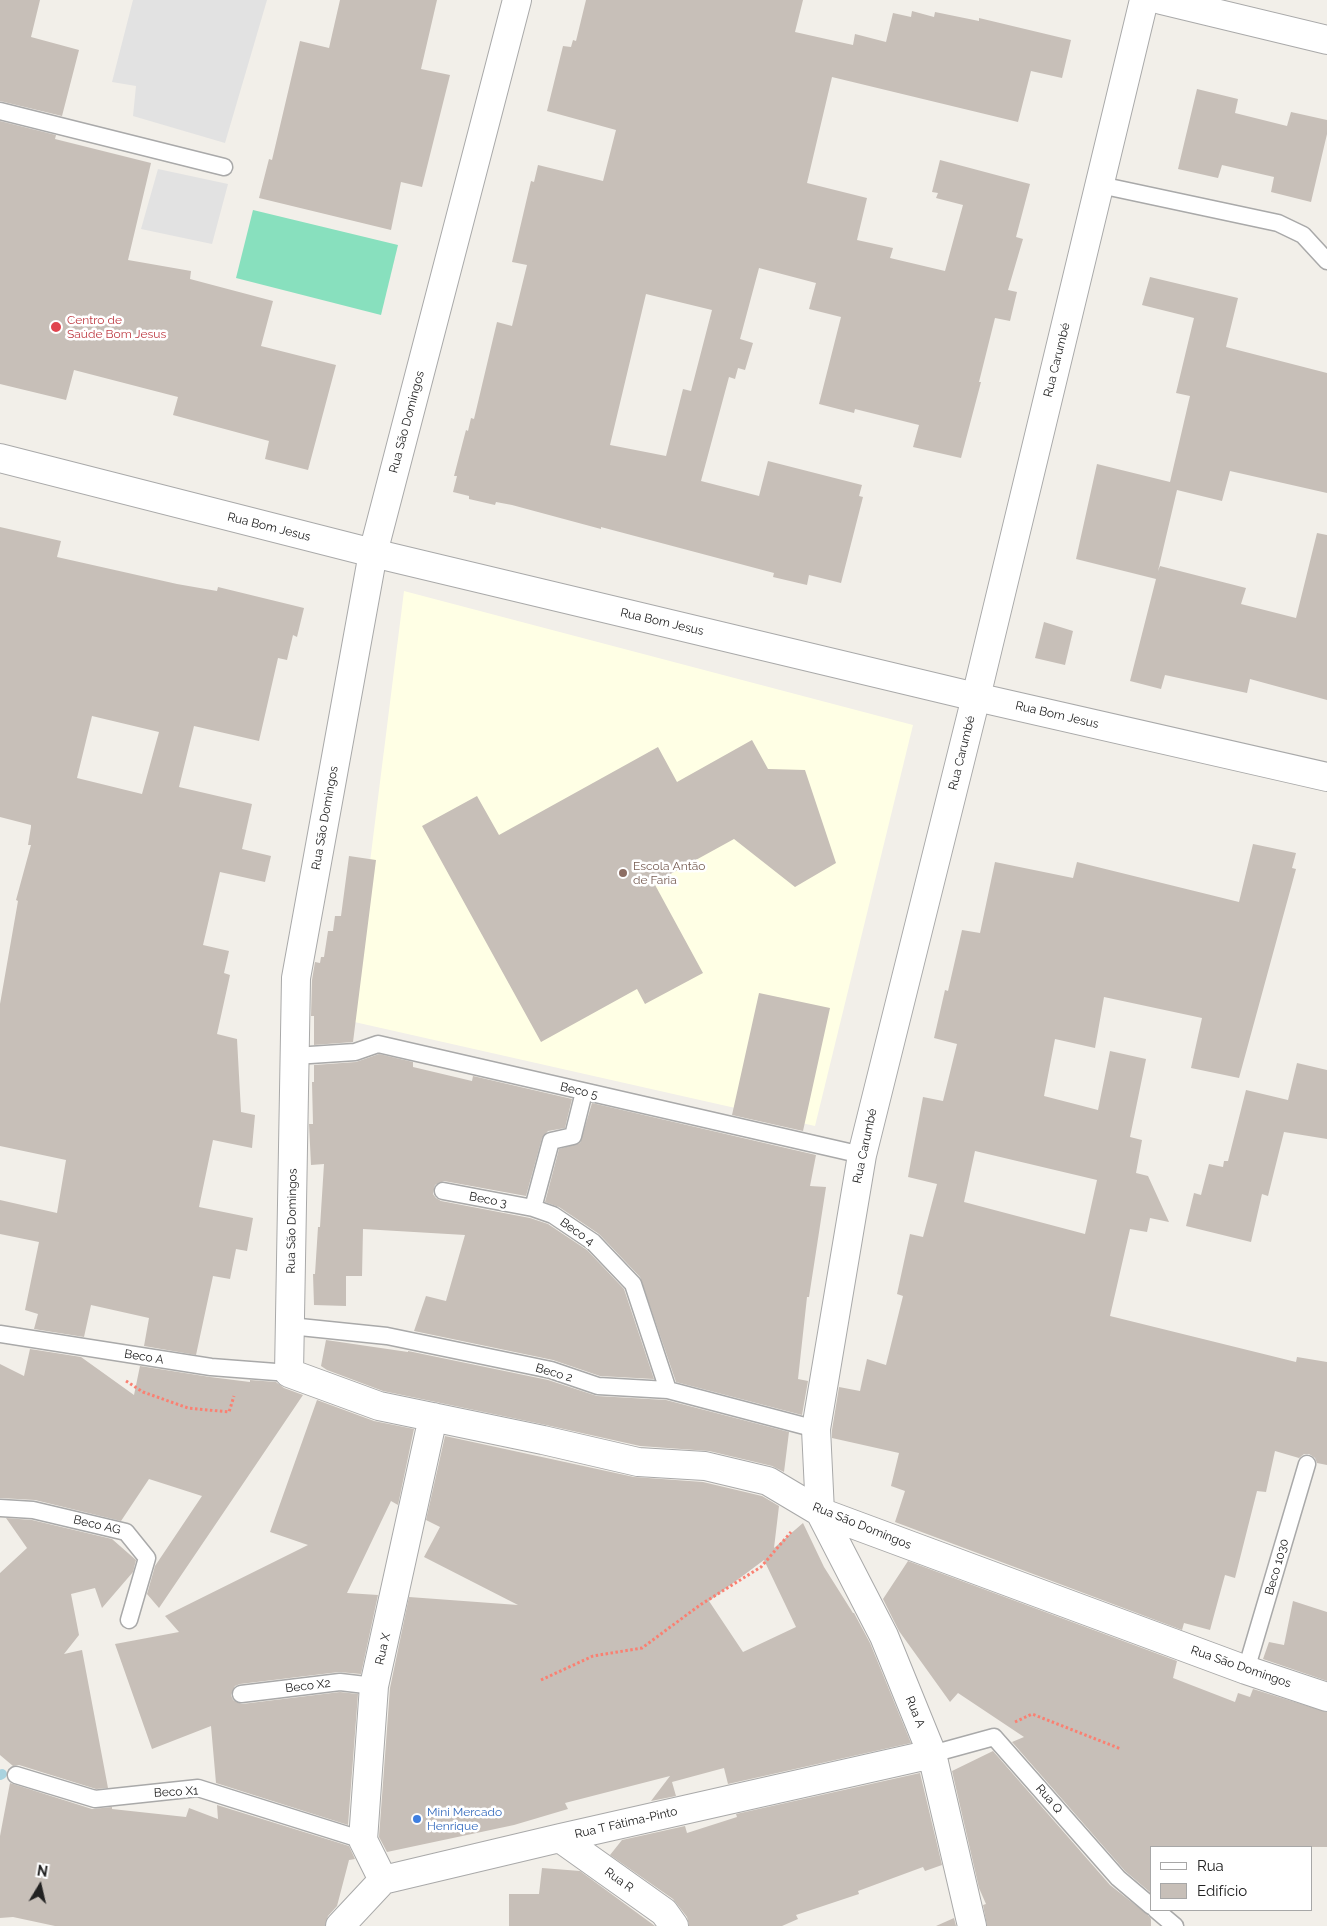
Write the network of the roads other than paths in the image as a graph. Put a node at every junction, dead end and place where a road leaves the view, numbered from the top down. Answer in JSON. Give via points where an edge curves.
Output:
{"nodes":[{"id":1,"x":517,"y":0,"type":"edge"},
{"id":2,"x":1144,"y":0,"type":"edge"},
{"id":3,"x":1161,"y":0,"type":"edge"},
{"id":4,"x":1327,"y":40,"type":"edge"},
{"id":5,"x":0,"y":111,"type":"edge"},
{"id":6,"x":224,"y":167,"type":"dead end"},
{"id":7,"x":1100,"y":185,"type":"junction"},
{"id":8,"x":1327,"y":261,"type":"edge"},
{"id":9,"x":0,"y":458,"type":"edge"},
{"id":10,"x":373,"y":553,"type":"junction"},
{"id":11,"x":976,"y":697,"type":"junction"},
{"id":12,"x":1327,"y":777,"type":"edge"},
{"id":13,"x":295,"y":1056,"type":"junction"},
{"id":14,"x":584,"y":1092,"type":"junction"},
{"id":15,"x":862,"y":1155,"type":"junction"},
{"id":16,"x":443,"y":1191,"type":"dead end"},
{"id":17,"x":533,"y":1208,"type":"junction"},
{"id":18,"x":290,"y":1326,"type":"junction"},
{"id":19,"x":0,"y":1334,"type":"edge"},
{"id":20,"x":289,"y":1373,"type":"junction"},
{"id":21,"x":668,"y":1390,"type":"junction"},
{"id":22,"x":433,"y":1417,"type":"junction"},
{"id":23,"x":816,"y":1429,"type":"junction"},
{"id":24,"x":1307,"y":1464,"type":"dead end"},
{"id":25,"x":0,"y":1508,"type":"edge"},
{"id":26,"x":820,"y":1512,"type":"junction"},
{"id":27,"x":129,"y":1620,"type":"dead end"},
{"id":28,"x":1246,"y":1670,"type":"junction"},
{"id":29,"x":374,"y":1686,"type":"junction"},
{"id":30,"x":241,"y":1694,"type":"dead end"},
{"id":31,"x":1327,"y":1697,"type":"edge"},
{"id":32,"x":932,"y":1754,"type":"junction"},
{"id":33,"x":16,"y":1776,"type":"dead end"},
{"id":34,"x":560,"y":1838,"type":"junction"},
{"id":35,"x":363,"y":1840,"type":"junction"},
{"id":36,"x":383,"y":1880,"type":"junction"},
{"id":37,"x":1150,"y":1905,"type":"edge"},
{"id":38,"x":1157,"y":1911,"type":"edge"},
{"id":39,"x":340,"y":1926,"type":"edge"},
{"id":40,"x":674,"y":1926,"type":"edge"},
{"id":41,"x":972,"y":1926,"type":"edge"},
{"id":42,"x":1174,"y":1926,"type":"edge"}],
"edges":[{"from":1,"to":10,"type":"street","name":"Rua São Domingos"},
{"from":2,"to":7,"type":"street","name":"Rua Carumbé"},
{"from":3,"to":4,"type":"street"},
{"from":5,"to":6,"type":"lane"},
{"from":7,"to":8,"type":"lane","via":[[1278,223],[1303,235]]},
{"from":7,"to":11,"type":"street","name":"Rua Carumbé"},
{"from":9,"to":10,"type":"street","name":"Rua Bom Jesus"},
{"from":10,"to":11,"type":"street","name":"Rua Bom Jesus"},
{"from":10,"to":13,"type":"street","name":"Rua São Domingos","via":[[296,978]]},
{"from":11,"to":12,"type":"street","name":"Rua Bom Jesus"},
{"from":11,"to":15,"type":"street","name":"Rua Carumbé"},
{"from":13,"to":14,"type":"lane","name":"Beco 5","via":[[354,1052],[378,1044]]},
{"from":13,"to":18,"type":"street","name":"Rua São Domingos"},
{"from":14,"to":15,"type":"lane","name":"Beco 5"},
{"from":14,"to":17,"type":"lane","via":[[573,1136],[551,1141]]},
{"from":15,"to":23,"type":"street","name":"Rua Carumbé"},
{"from":16,"to":17,"type":"lane","name":"Beco 3"},
{"from":17,"to":21,"type":"lane","name":"Beco 4","via":[[554,1216],[593,1242],[632,1284]]},
{"from":18,"to":20,"type":"street","name":"Rua São Domingos"},
{"from":18,"to":21,"type":"lane","name":"Beco 2","via":[[388,1336],[551,1370],[598,1386]]},
{"from":19,"to":20,"type":"lane","name":"Beco A","via":[[211,1367]]},
{"from":20,"to":22,"type":"street","name":"Rua São Domingos","via":[[379,1406]]},
{"from":21,"to":23,"type":"lane","name":"Beco 2"},
{"from":22,"to":26,"type":"street","name":"Rua São Domingos","via":[[638,1462],[705,1466],[768,1481]]},
{"from":22,"to":29,"type":"street","name":"Rua X"},
{"from":23,"to":26,"type":"street","name":"Rua Carumbé"},
{"from":24,"to":28,"type":"lane","name":"Beco 1030"},
{"from":25,"to":27,"type":"lane","name":"Beco AG","via":[[33,1510],[126,1532],[147,1558]]},
{"from":26,"to":28,"type":"street","name":"Rua São Domingos"},
{"from":26,"to":32,"type":"street","name":"Rua A","via":[[884,1636]]},
{"from":28,"to":31,"type":"street","name":"Rua São Domingos"},
{"from":29,"to":30,"type":"lane","name":"Beco X2","via":[[340,1682]]},
{"from":29,"to":35,"type":"street","name":"Rua X"},
{"from":32,"to":34,"type":"street","name":"Rua T Fátima-Pinto"},
{"from":32,"to":37,"type":"lane","name":"Rua Q","via":[[994,1737],[1118,1878]]},
{"from":32,"to":41,"type":"street","name":"Rua A"},
{"from":33,"to":35,"type":"lane","name":"Beco X1","via":[[95,1799],[198,1788]]},
{"from":34,"to":36,"type":"street","name":"Rua T Fátima-Pinto"},
{"from":34,"to":40,"type":"street","name":"Rua R","via":[[664,1912]]},
{"from":35,"to":36,"type":"street"},
{"from":36,"to":39,"type":"street"},
{"from":38,"to":42,"type":"lane"}]}
